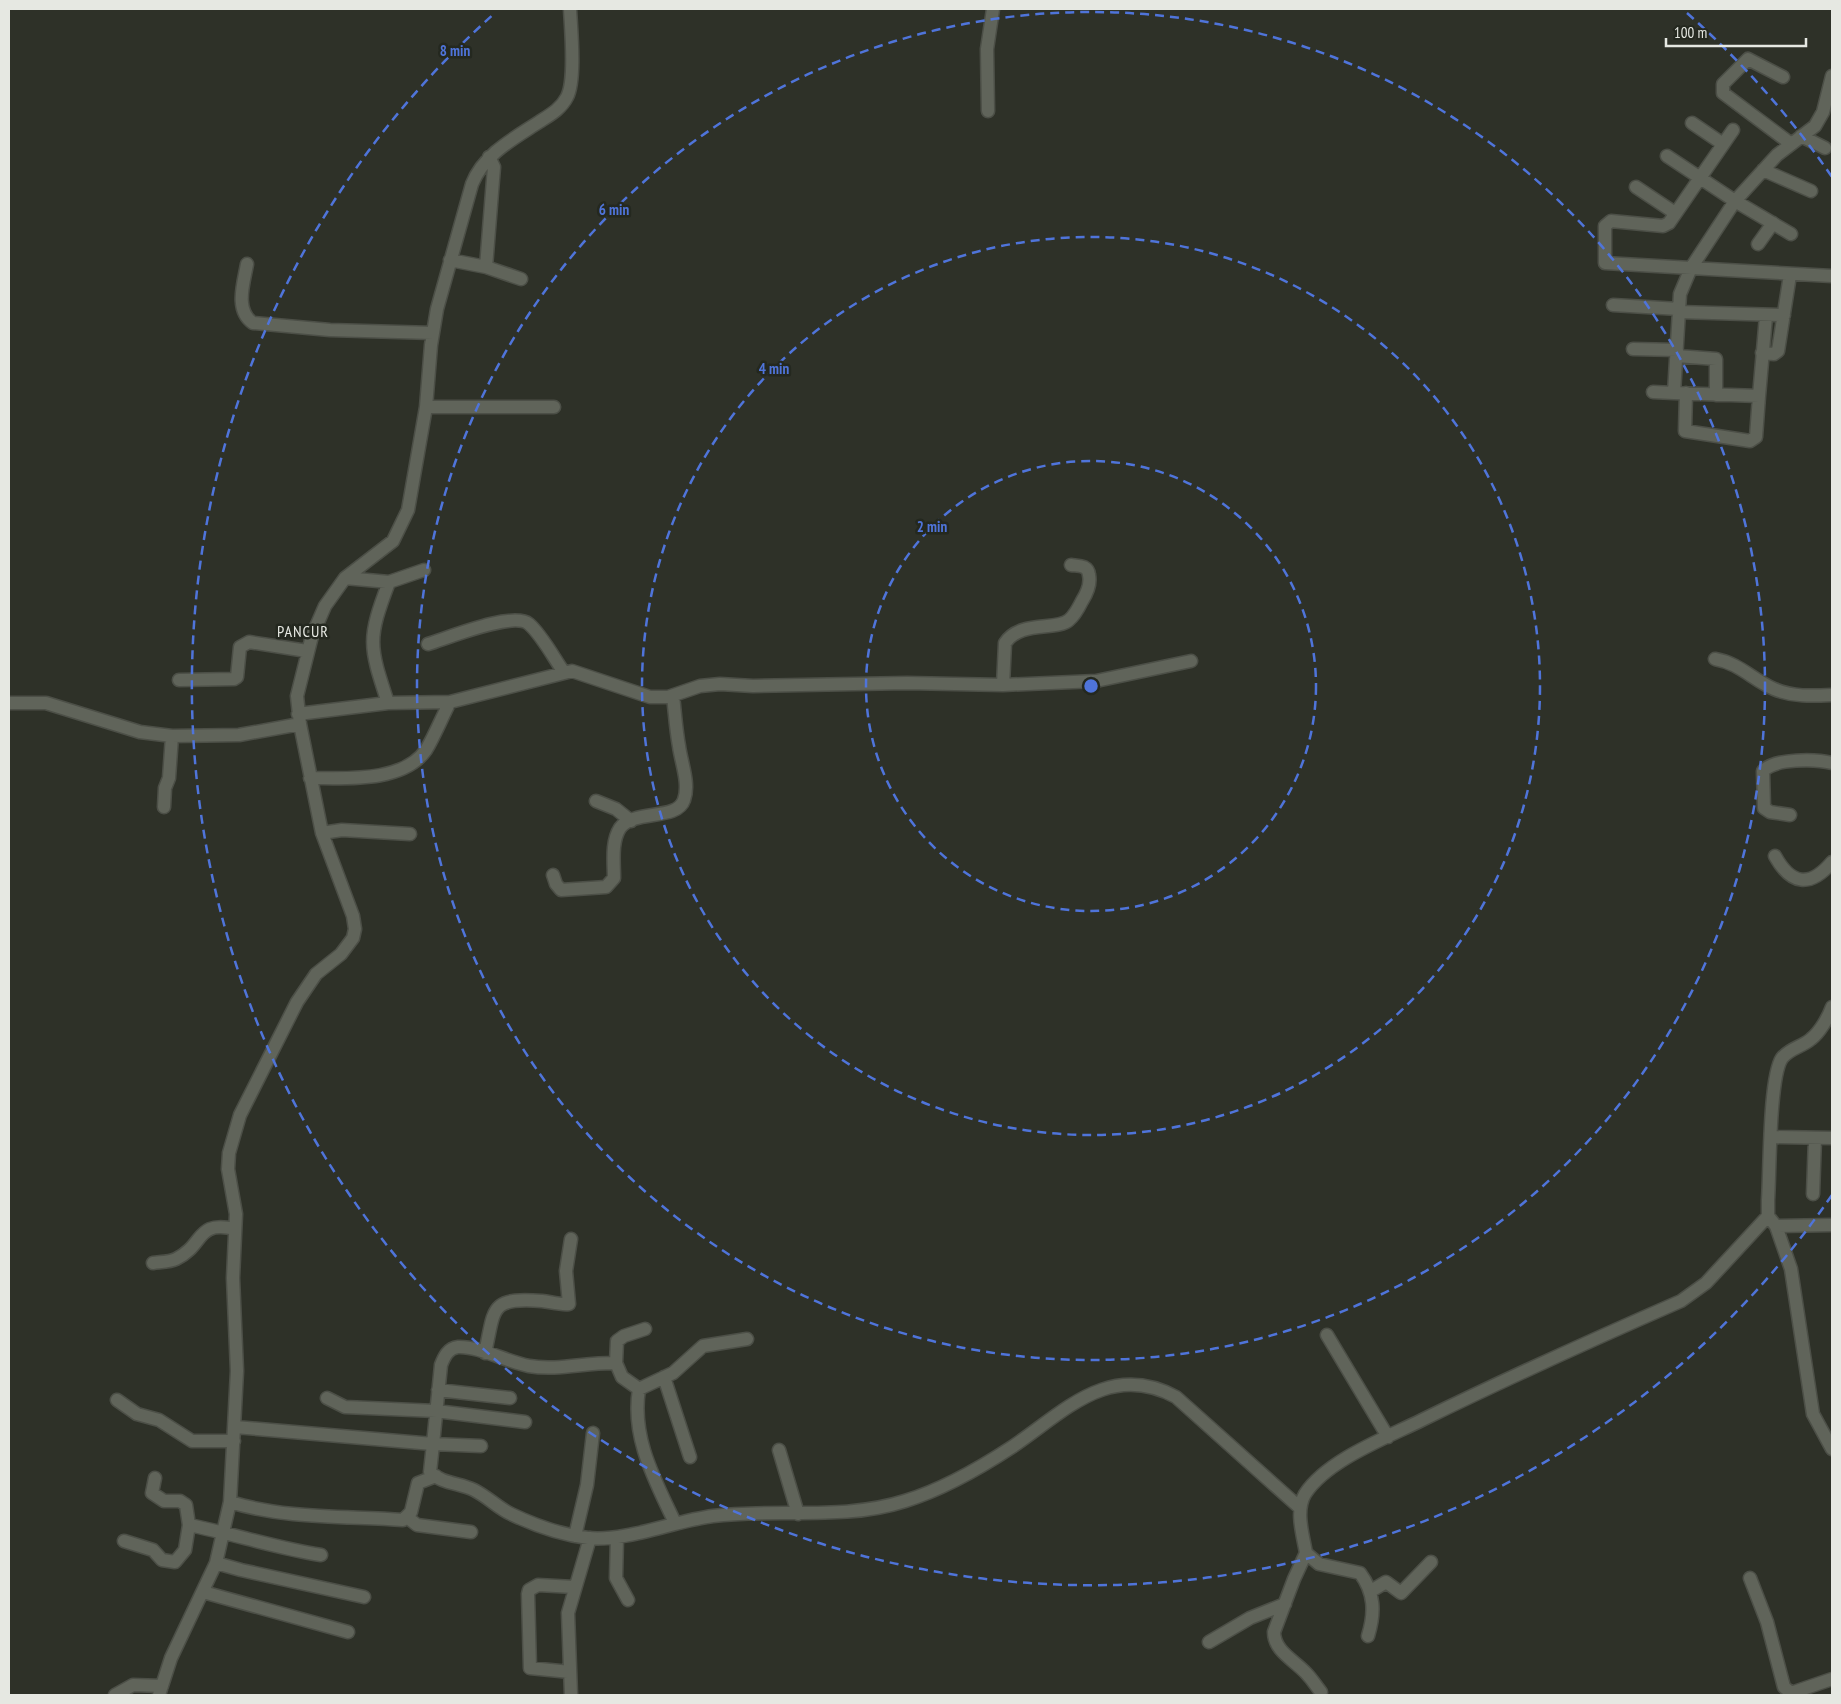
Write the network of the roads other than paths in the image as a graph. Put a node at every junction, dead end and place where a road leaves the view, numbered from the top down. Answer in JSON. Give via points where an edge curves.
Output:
{"nodes":[{"id":1,"x":570,"y":9,"type":"edge"},
{"id":2,"x":993,"y":9,"type":"edge"},
{"id":3,"x":1832,"y":76,"type":"edge"},
{"id":4,"x":1782,"y":77,"type":"dead end"},
{"id":5,"x":988,"y":111,"type":"dead end"},
{"id":6,"x":1692,"y":123,"type":"dead end"},
{"id":7,"x":1733,"y":130,"type":"dead end"},
{"id":8,"x":1801,"y":136,"type":"junction"},
{"id":9,"x":1790,"y":143,"type":"junction"},
{"id":10,"x":1723,"y":144,"type":"junction"},
{"id":11,"x":1825,"y":148,"type":"dead end"},
{"id":12,"x":1667,"y":156,"type":"dead end"},
{"id":13,"x":489,"y":157,"type":"junction"},
{"id":14,"x":1764,"y":170,"type":"junction"},
{"id":15,"x":1700,"y":178,"type":"junction"},
{"id":16,"x":1636,"y":187,"type":"dead end"},
{"id":17,"x":1811,"y":191,"type":"dead end"},
{"id":18,"x":1735,"y":201,"type":"junction"},
{"id":19,"x":1675,"y":213,"type":"junction"},
{"id":20,"x":1772,"y":224,"type":"junction"},
{"id":21,"x":1791,"y":234,"type":"dead end"},
{"id":22,"x":1758,"y":244,"type":"dead end"},
{"id":23,"x":450,"y":260,"type":"junction"},
{"id":24,"x":246,"y":264,"type":"dead end"},
{"id":25,"x":486,"y":267,"type":"junction"},
{"id":26,"x":1691,"y":268,"type":"junction"},
{"id":27,"x":1790,"y":275,"type":"junction"},
{"id":28,"x":1832,"y":276,"type":"edge"},
{"id":29,"x":521,"y":279,"type":"dead end"},
{"id":30,"x":1613,"y":305,"type":"dead end"},
{"id":31,"x":1679,"y":310,"type":"junction"},
{"id":32,"x":1784,"y":315,"type":"junction"},
{"id":33,"x":1766,"y":316,"type":"junction"},
{"id":34,"x":433,"y":333,"type":"junction"},
{"id":35,"x":1633,"y":348,"type":"dead end"},
{"id":36,"x":1677,"y":353,"type":"junction"},
{"id":37,"x":1762,"y":353,"type":"junction"},
{"id":38,"x":1653,"y":392,"type":"dead end"},
{"id":39,"x":1680,"y":393,"type":"junction"},
{"id":40,"x":1716,"y":395,"type":"junction"},
{"id":41,"x":1759,"y":396,"type":"junction"},
{"id":42,"x":426,"y":407,"type":"junction"},
{"id":43,"x":554,"y":408,"type":"dead end"},
{"id":44,"x":1071,"y":565,"type":"dead end"},
{"id":45,"x":424,"y":570,"type":"dead end"},
{"id":46,"x":345,"y":578,"type":"junction"},
{"id":47,"x":389,"y":582,"type":"junction"},
{"id":48,"x":428,"y":644,"type":"dead end"},
{"id":49,"x":307,"y":651,"type":"junction"},
{"id":50,"x":1715,"y":659,"type":"dead end"},
{"id":51,"x":1192,"y":661,"type":"dead end"},
{"id":52,"x":564,"y":671,"type":"junction"},
{"id":53,"x":179,"y":680,"type":"dead end"},
{"id":54,"x":1003,"y":685,"type":"junction"},
{"id":55,"x":673,"y":696,"type":"junction"},
{"id":56,"x":1832,"y":696,"type":"edge"},
{"id":57,"x":388,"y":702,"type":"junction"},
{"id":58,"x":450,"y":702,"type":"junction"},
{"id":59,"x":9,"y":703,"type":"edge"},
{"id":60,"x":299,"y":719,"type":"junction"},
{"id":61,"x":172,"y":736,"type":"junction"},
{"id":62,"x":1832,"y":763,"type":"edge"},
{"id":63,"x":310,"y":778,"type":"junction"},
{"id":64,"x":596,"y":801,"type":"dead end"},
{"id":65,"x":164,"y":807,"type":"dead end"},
{"id":66,"x":1790,"y":814,"type":"dead end"},
{"id":67,"x":631,"y":821,"type":"junction"},
{"id":68,"x":322,"y":833,"type":"junction"},
{"id":69,"x":410,"y":834,"type":"dead end"},
{"id":70,"x":1775,"y":856,"type":"dead end"},
{"id":71,"x":1832,"y":862,"type":"edge"},
{"id":72,"x":553,"y":875,"type":"dead end"},
{"id":73,"x":1831,"y":1014,"type":"edge"},
{"id":74,"x":1771,"y":1137,"type":"junction"},
{"id":75,"x":1815,"y":1138,"type":"junction"},
{"id":76,"x":1832,"y":1138,"type":"edge"},
{"id":77,"x":1813,"y":1194,"type":"dead end"},
{"id":78,"x":1772,"y":1221,"type":"junction"},
{"id":79,"x":1832,"y":1225,"type":"edge"},
{"id":80,"x":236,"y":1230,"type":"junction"},
{"id":81,"x":571,"y":1239,"type":"dead end"},
{"id":82,"x":153,"y":1263,"type":"dead end"},
{"id":83,"x":645,"y":1329,"type":"dead end"},
{"id":84,"x":1327,"y":1335,"type":"dead end"},
{"id":85,"x":747,"y":1339,"type":"dead end"},
{"id":86,"x":485,"y":1353,"type":"junction"},
{"id":87,"x":616,"y":1363,"type":"junction"},
{"id":88,"x":664,"y":1377,"type":"junction"},
{"id":89,"x":639,"y":1389,"type":"junction"},
{"id":90,"x":438,"y":1390,"type":"junction"},
{"id":91,"x":327,"y":1398,"type":"dead end"},
{"id":92,"x":510,"y":1398,"type":"dead end"},
{"id":93,"x":117,"y":1400,"type":"dead end"},
{"id":94,"x":436,"y":1411,"type":"junction"},
{"id":95,"x":525,"y":1422,"type":"dead end"},
{"id":96,"x":235,"y":1427,"type":"junction"},
{"id":97,"x":593,"y":1432,"type":"dead end"},
{"id":98,"x":1388,"y":1437,"type":"junction"},
{"id":99,"x":234,"y":1440,"type":"junction"},
{"id":100,"x":433,"y":1444,"type":"junction"},
{"id":101,"x":481,"y":1446,"type":"dead end"},
{"id":102,"x":1832,"y":1449,"type":"edge"},
{"id":103,"x":779,"y":1450,"type":"dead end"},
{"id":104,"x":690,"y":1457,"type":"dead end"},
{"id":105,"x":436,"y":1476,"type":"junction"},
{"id":106,"x":155,"y":1478,"type":"dead end"},
{"id":107,"x":230,"y":1502,"type":"junction"},
{"id":108,"x":1299,"y":1508,"type":"junction"},
{"id":109,"x":798,"y":1514,"type":"junction"},
{"id":110,"x":408,"y":1517,"type":"junction"},
{"id":111,"x":675,"y":1523,"type":"junction"},
{"id":112,"x":189,"y":1525,"type":"junction"},
{"id":113,"x":224,"y":1532,"type":"junction"},
{"id":114,"x":471,"y":1532,"type":"dead end"},
{"id":115,"x":575,"y":1536,"type":"junction"},
{"id":116,"x":618,"y":1537,"type":"junction"},
{"id":117,"x":590,"y":1538,"type":"junction"},
{"id":118,"x":124,"y":1541,"type":"dead end"},
{"id":119,"x":1306,"y":1553,"type":"junction"},
{"id":120,"x":321,"y":1555,"type":"dead end"},
{"id":121,"x":216,"y":1562,"type":"junction"},
{"id":122,"x":1431,"y":1562,"type":"dead end"},
{"id":123,"x":1750,"y":1578,"type":"dead end"},
{"id":124,"x":574,"y":1587,"type":"junction"},
{"id":125,"x":203,"y":1592,"type":"junction"},
{"id":126,"x":1371,"y":1592,"type":"junction"},
{"id":127,"x":364,"y":1597,"type":"dead end"},
{"id":128,"x":628,"y":1600,"type":"dead end"},
{"id":129,"x":1284,"y":1604,"type":"junction"},
{"id":130,"x":348,"y":1632,"type":"dead end"},
{"id":131,"x":1368,"y":1636,"type":"dead end"},
{"id":132,"x":1209,"y":1642,"type":"dead end"},
{"id":133,"x":570,"y":1672,"type":"junction"},
{"id":134,"x":1832,"y":1679,"type":"edge"},
{"id":135,"x":161,"y":1690,"type":"edge"},
{"id":136,"x":1321,"y":1692,"type":"dead end"},
{"id":137,"x":115,"y":1695,"type":"edge"},
{"id":138,"x":571,"y":1695,"type":"edge"}],
"edges":[{"from":1,"to":13,"type":"street","via":[[571,75],[567,97],[551,115]]},
{"from":2,"to":5,"type":"street","via":[[987,49]]},
{"from":3,"to":8,"type":"street","via":[[1823,112],[1815,126]]},
{"from":4,"to":9,"type":"street","via":[[1748,59],[1723,84],[1722,89],[1723,93]]},
{"from":6,"to":10,"type":"street"},
{"from":7,"to":10,"type":"street"},
{"from":8,"to":9,"type":"street"},
{"from":8,"to":11,"type":"street"},
{"from":9,"to":14,"type":"street"},
{"from":10,"to":15,"type":"street"},
{"from":12,"to":15,"type":"street"},
{"from":13,"to":23,"type":"street","via":[[472,184]]},
{"from":13,"to":25,"type":"street","via":[[494,167]]},
{"from":14,"to":17,"type":"street"},
{"from":14,"to":18,"type":"street"},
{"from":15,"to":18,"type":"street"},
{"from":15,"to":19,"type":"street"},
{"from":16,"to":19,"type":"street"},
{"from":18,"to":20,"type":"street"},
{"from":18,"to":26,"type":"street"},
{"from":19,"to":26,"type":"street","via":[[1663,226],[1608,223],[1605,226],[1604,262]]},
{"from":20,"to":21,"type":"street"},
{"from":20,"to":22,"type":"street"},
{"from":23,"to":25,"type":"street"},
{"from":23,"to":34,"type":"street"},
{"from":24,"to":34,"type":"street","via":[[242,307],[253,323],[330,330]]},
{"from":25,"to":29,"type":"street"},
{"from":26,"to":27,"type":"street"},
{"from":26,"to":31,"type":"street","via":[[1684,283]]},
{"from":27,"to":28,"type":"street"},
{"from":27,"to":32,"type":"street"},
{"from":30,"to":31,"type":"street"},
{"from":31,"to":33,"type":"street"},
{"from":31,"to":36,"type":"street"},
{"from":32,"to":33,"type":"street"},
{"from":32,"to":37,"type":"street","via":[[1778,351]]},
{"from":33,"to":37,"type":"street"},
{"from":34,"to":42,"type":"street"},
{"from":35,"to":36,"type":"street"},
{"from":36,"to":39,"type":"street"},
{"from":36,"to":40,"type":"street","via":[[1716,359]]},
{"from":37,"to":41,"type":"street"},
{"from":38,"to":39,"type":"street"},
{"from":39,"to":40,"type":"street"},
{"from":39,"to":41,"type":"street","via":[[1688,434],[1750,441],[1756,437]]},
{"from":40,"to":41,"type":"street"},
{"from":42,"to":43,"type":"street"},
{"from":42,"to":46,"type":"street","via":[[412,492],[399,532]]},
{"from":44,"to":54,"type":"street","via":[[1084,566],[1088,571],[1089,584],[1084,599],[1064,624],[1027,629],[1005,642]]},
{"from":45,"to":47,"type":"street"},
{"from":46,"to":47,"type":"street"},
{"from":46,"to":49,"type":"street","via":[[325,606]]},
{"from":47,"to":57,"type":"street","via":[[377,612],[372,642],[375,664]]},
{"from":48,"to":52,"type":"street","via":[[506,620],[519,620],[529,624]]},
{"from":49,"to":53,"type":"street","via":[[249,642],[240,647],[239,670],[234,679]]},
{"from":49,"to":60,"type":"street","via":[[297,696]]},
{"from":50,"to":56,"type":"street","via":[[1737,666],[1766,685],[1786,693]]},
{"from":51,"to":54,"type":"street","via":[[1096,681]]},
{"from":52,"to":55,"type":"street","via":[[579,672],[650,697]]},
{"from":52,"to":58,"type":"street"},
{"from":54,"to":55,"type":"street","via":[[720,684],[695,687]]},
{"from":55,"to":67,"type":"street","via":[[684,774],[684,802],[674,811]]},
{"from":57,"to":58,"type":"street"},
{"from":57,"to":60,"type":"street"},
{"from":58,"to":63,"type":"street","via":[[425,750],[412,762],[384,776]]},
{"from":59,"to":61,"type":"street","via":[[46,703],[140,732]]},
{"from":60,"to":61,"type":"street","via":[[239,735]]},
{"from":60,"to":63,"type":"street"},
{"from":61,"to":65,"type":"street"},
{"from":62,"to":66,"type":"street","via":[[1816,759],[1772,765],[1763,771],[1764,808],[1770,812]]},
{"from":63,"to":68,"type":"street"},
{"from":64,"to":67,"type":"street"},
{"from":67,"to":72,"type":"street","via":[[620,829],[614,846],[614,878],[606,887],[561,890]]},
{"from":68,"to":69,"type":"street","via":[[342,830]]},
{"from":68,"to":80,"type":"street","via":[[353,916],[353,938],[306,988],[240,1115],[228,1163]]},
{"from":70,"to":71,"type":"street","via":[[1794,880],[1805,881],[1825,870]]},
{"from":73,"to":74,"type":"street","via":[[1810,1040],[1794,1047],[1782,1058],[1774,1079]]},
{"from":74,"to":75,"type":"street"},
{"from":74,"to":78,"type":"street"},
{"from":75,"to":76,"type":"street"},
{"from":75,"to":77,"type":"street"},
{"from":78,"to":79,"type":"street"},
{"from":78,"to":98,"type":"street","via":[[1706,1283],[1681,1301],[1511,1377]]},
{"from":78,"to":102,"type":"street","via":[[1791,1269],[1813,1414]]},
{"from":80,"to":82,"type":"street","via":[[218,1226],[204,1232],[193,1247],[175,1260]]},
{"from":80,"to":96,"type":"street","via":[[233,1278],[237,1371]]},
{"from":81,"to":86,"type":"street","via":[[566,1271],[569,1304],[502,1303],[494,1311]]},
{"from":83,"to":87,"type":"street","via":[[617,1341]]},
{"from":84,"to":98,"type":"street"},
{"from":85,"to":88,"type":"street","via":[[703,1346],[680,1368]]},
{"from":86,"to":87,"type":"street","via":[[538,1366]]},
{"from":86,"to":90,"type":"street","via":[[465,1348],[452,1349],[443,1360]]},
{"from":87,"to":89,"type":"street","via":[[622,1377]]},
{"from":88,"to":89,"type":"street"},
{"from":88,"to":104,"type":"street"},
{"from":89,"to":111,"type":"street","via":[[637,1424],[644,1453]]},
{"from":90,"to":92,"type":"street"},
{"from":90,"to":94,"type":"street"},
{"from":91,"to":94,"type":"street","via":[[344,1407]]},
{"from":93,"to":99,"type":"street","via":[[137,1414],[159,1420],[192,1441]]},
{"from":94,"to":95,"type":"street"},
{"from":94,"to":100,"type":"street"},
{"from":96,"to":99,"type":"street"},
{"from":96,"to":100,"type":"street"},
{"from":97,"to":115,"type":"street","via":[[587,1485]]},
{"from":98,"to":108,"type":"street","via":[[1318,1478]]},
{"from":99,"to":107,"type":"street"},
{"from":100,"to":101,"type":"street"},
{"from":100,"to":105,"type":"street","via":[[429,1468]]},
{"from":103,"to":109,"type":"street"},
{"from":105,"to":110,"type":"street","via":[[418,1483]]},
{"from":105,"to":115,"type":"street","via":[[473,1489],[511,1514]]},
{"from":106,"to":112,"type":"street","via":[[152,1493],[164,1501],[180,1501],[186,1505]]},
{"from":107,"to":110,"type":"street","via":[[260,1510],[337,1518],[402,1520]]},
{"from":107,"to":113,"type":"street"},
{"from":108,"to":109,"type":"street","via":[[1176,1397],[1153,1386],[1126,1384],[1111,1386],[1076,1402],[1012,1446],[930,1491],[905,1501],[848,1511]]},
{"from":108,"to":119,"type":"street"},
{"from":109,"to":111,"type":"street","via":[[715,1516]]},
{"from":110,"to":114,"type":"street","via":[[418,1525]]},
{"from":111,"to":116,"type":"street"},
{"from":112,"to":113,"type":"street"},
{"from":112,"to":118,"type":"street","via":[[185,1550],[175,1562],[162,1560],[153,1550]]},
{"from":113,"to":120,"type":"street","via":[[265,1545]]},
{"from":113,"to":121,"type":"street"},
{"from":115,"to":117,"type":"street"},
{"from":116,"to":117,"type":"street"},
{"from":116,"to":128,"type":"street","via":[[616,1578]]},
{"from":117,"to":124,"type":"street"},
{"from":119,"to":126,"type":"street","via":[[1319,1564],[1360,1573]]},
{"from":119,"to":129,"type":"street"},
{"from":121,"to":125,"type":"street"},
{"from":121,"to":127,"type":"street"},
{"from":122,"to":126,"type":"street","via":[[1400,1593],[1386,1582]]},
{"from":123,"to":134,"type":"street","via":[[1768,1622],[1788,1692]]},
{"from":124,"to":133,"type":"street","via":[[568,1613]]},
{"from":124,"to":133,"type":"street","via":[[538,1585],[528,1594],[530,1668]]},
{"from":125,"to":130,"type":"street"},
{"from":125,"to":135,"type":"street"},
{"from":126,"to":131,"type":"street","via":[[1372,1616]]},
{"from":129,"to":132,"type":"street","via":[[1250,1618]]},
{"from":129,"to":136,"type":"street","via":[[1274,1641]]},
{"from":133,"to":138,"type":"street"},
{"from":135,"to":137,"type":"street","via":[[133,1685]]}]}
